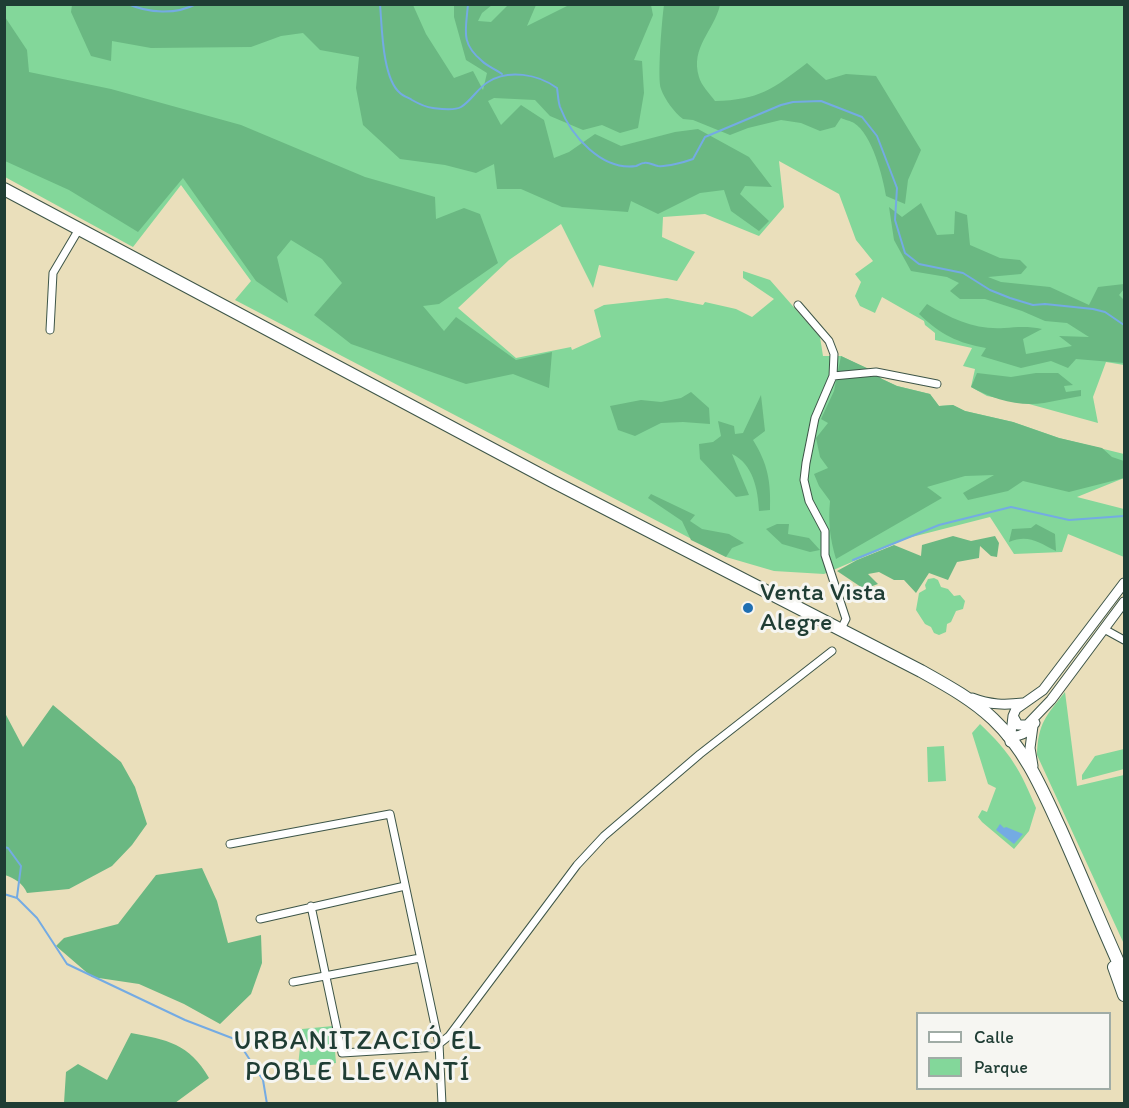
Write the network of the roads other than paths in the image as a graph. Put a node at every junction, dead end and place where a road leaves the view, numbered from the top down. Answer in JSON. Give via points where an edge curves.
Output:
{"nodes":[{"id":1,"x":4,"y":189,"type":"edge"},
{"id":2,"x":79,"y":229,"type":"junction"},
{"id":3,"x":798,"y":305,"type":"dead end"},
{"id":4,"x":50,"y":330,"type":"dead end"},
{"id":5,"x":833,"y":376,"type":"junction"},
{"id":6,"x":937,"y":384,"type":"dead end"},
{"id":7,"x":1125,"y":583,"type":"edge"},
{"id":8,"x":1125,"y":602,"type":"edge"},
{"id":9,"x":1104,"y":629,"type":"junction"},
{"id":10,"x":845,"y":633,"type":"junction"},
{"id":11,"x":1125,"y":640,"type":"edge"},
{"id":12,"x":832,"y":651,"type":"dead end"},
{"id":13,"x":949,"y":686,"type":"junction"},
{"id":14,"x":1023,"y":703,"type":"junction"},
{"id":15,"x":1040,"y":711,"type":"junction"},
{"id":16,"x":1013,"y":716,"type":"junction"},
{"id":17,"x":992,"y":726,"type":"junction"},
{"id":18,"x":1033,"y":726,"type":"junction"},
{"id":19,"x":1010,"y":737,"type":"junction"},
{"id":20,"x":1013,"y":752,"type":"junction"},
{"id":21,"x":1041,"y":788,"type":"junction"},
{"id":22,"x":230,"y":843,"type":"dead end"},
{"id":23,"x":405,"y":886,"type":"junction"},
{"id":24,"x":311,"y":906,"type":"junction"},
{"id":25,"x":1096,"y":913,"type":"junction"},
{"id":26,"x":260,"y":919,"type":"dead end"},
{"id":27,"x":420,"y":958,"type":"junction"},
{"id":28,"x":1124,"y":969,"type":"edge"},
{"id":29,"x":326,"y":978,"type":"junction"},
{"id":30,"x":293,"y":982,"type":"dead end"},
{"id":31,"x":1125,"y":995,"type":"edge"},
{"id":32,"x":439,"y":1046,"type":"junction"},
{"id":33,"x":442,"y":1104,"type":"edge"}],
"edges":[{"from":1,"to":2,"type":"highway"},
{"from":2,"to":4,"type":"street","via":[[53,273]]},
{"from":2,"to":10,"type":"highway","via":[[552,482]]},
{"from":3,"to":5,"type":"street","via":[[830,341]]},
{"from":5,"to":6,"type":"street","via":[[876,372]]},
{"from":5,"to":10,"type":"street","via":[[815,418],[804,480],[808,501],[825,531],[825,555],[846,619]]},
{"from":7,"to":14,"type":"main road","via":[[1043,690]]},
{"from":8,"to":9,"type":"main road"},
{"from":9,"to":11,"type":"street"},
{"from":9,"to":15,"type":"main road"},
{"from":10,"to":13,"type":"highway"},
{"from":10,"to":17,"type":"highway","via":[[952,695]]},
{"from":12,"to":32,"type":"street","via":[[700,754],[604,836],[577,865]]},
{"from":13,"to":14,"type":"main road","via":[[988,704]]},
{"from":13,"to":19,"type":"highway"},
{"from":14,"to":16,"type":"main road"},
{"from":15,"to":16,"type":"main road","via":[[1027,725],[1018,725]]},
{"from":15,"to":18,"type":"main road"},
{"from":16,"to":19,"type":"main road"},
{"from":17,"to":19,"type":"main road"},
{"from":17,"to":20,"type":"highway"},
{"from":18,"to":19,"type":"main road","via":[[1017,737]]},
{"from":18,"to":21,"type":"main road","via":[[1031,759]]},
{"from":19,"to":20,"type":"main road"},
{"from":19,"to":21,"type":"highway"},
{"from":20,"to":25,"type":"highway"},
{"from":21,"to":25,"type":"highway"},
{"from":22,"to":23,"type":"street","via":[[390,814]]},
{"from":23,"to":24,"type":"street"},
{"from":23,"to":27,"type":"street"},
{"from":24,"to":26,"type":"street"},
{"from":24,"to":29,"type":"street"},
{"from":25,"to":28,"type":"highway"},
{"from":25,"to":31,"type":"highway"},
{"from":27,"to":29,"type":"street"},
{"from":27,"to":32,"type":"street"},
{"from":29,"to":30,"type":"street"},
{"from":29,"to":32,"type":"street","via":[[342,1053]]},
{"from":32,"to":33,"type":"street"}]}
